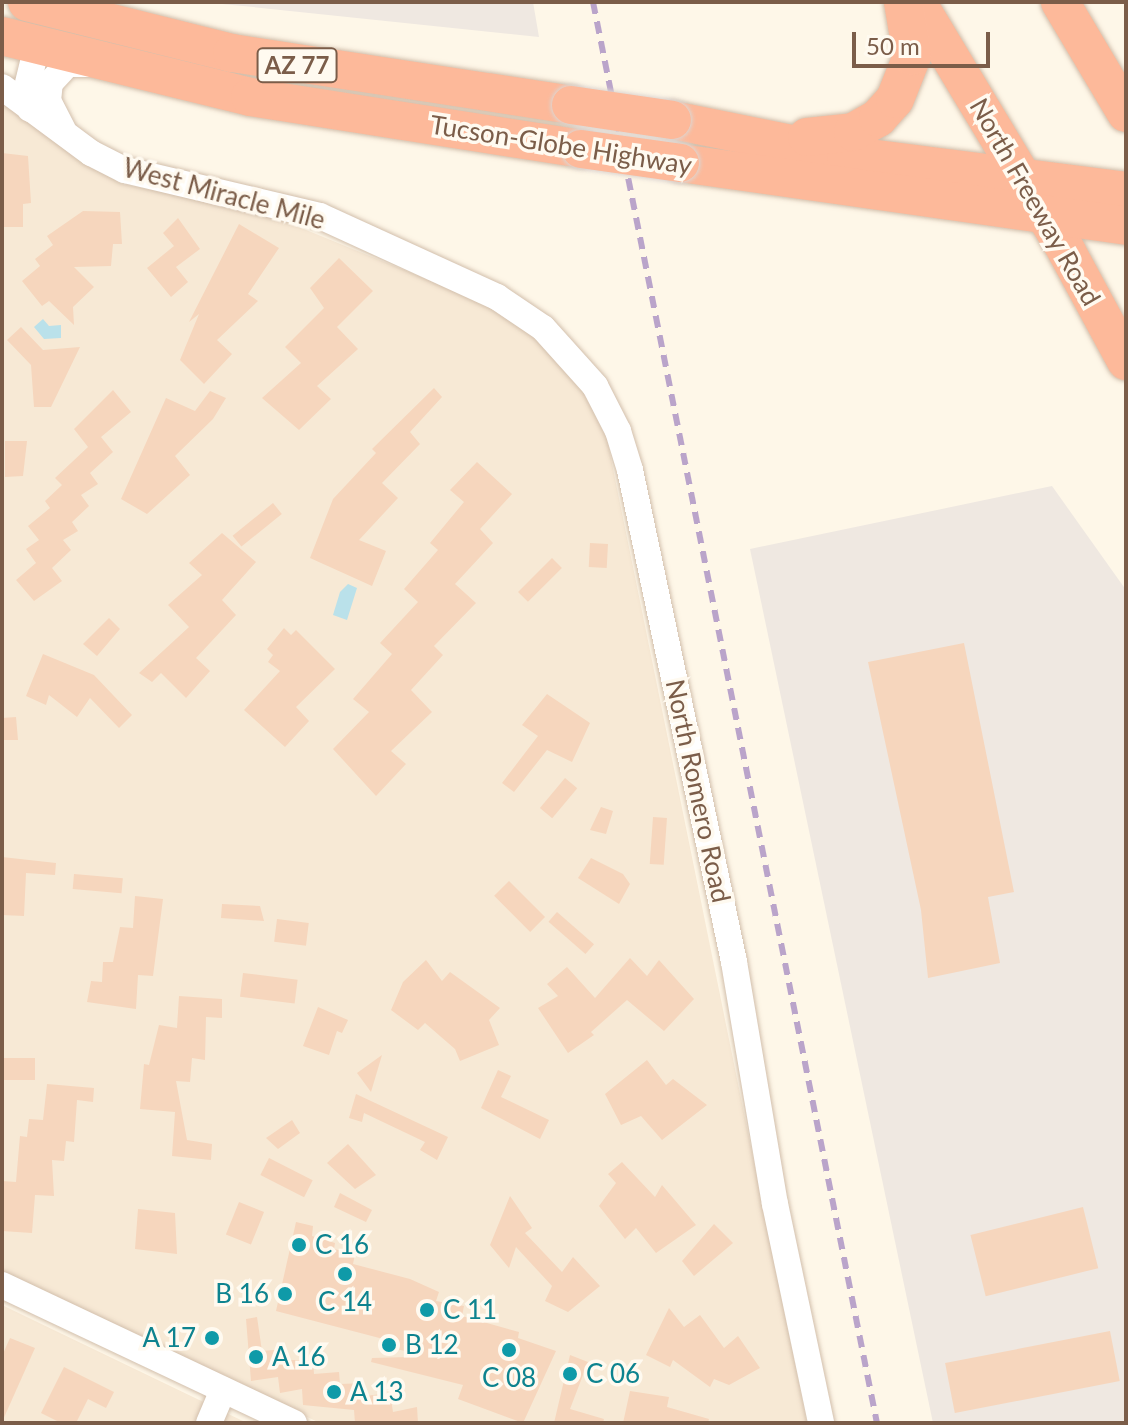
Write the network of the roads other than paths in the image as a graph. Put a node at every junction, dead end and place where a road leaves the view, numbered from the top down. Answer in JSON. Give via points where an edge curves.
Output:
{"nodes":[{"id":1,"x":14,"y":2,"type":"edge"},
{"id":2,"x":27,"y":2,"type":"edge"},
{"id":3,"x":903,"y":2,"type":"edge"},
{"id":4,"x":917,"y":2,"type":"edge"},
{"id":5,"x":1060,"y":2,"type":"edge"},
{"id":6,"x":20,"y":41,"type":"edge"},
{"id":7,"x":119,"y":67,"type":"junction"},
{"id":8,"x":2,"y":87,"type":"edge"},
{"id":9,"x":30,"y":109,"type":"junction"},
{"id":10,"x":1126,"y":113,"type":"edge"},
{"id":11,"x":733,"y":130,"type":"junction"},
{"id":12,"x":71,"y":139,"type":"junction"},
{"id":13,"x":1021,"y":176,"type":"junction"},
{"id":14,"x":1117,"y":190,"type":"edge"},
{"id":15,"x":1043,"y":213,"type":"junction"},
{"id":16,"x":1126,"y":226,"type":"edge"},
{"id":17,"x":415,"y":259,"type":"joint"},
{"id":18,"x":1126,"y":361,"type":"edge"},
{"id":19,"x":2,"y":1285,"type":"edge"},
{"id":20,"x":223,"y":1390,"type":"junction"},
{"id":21,"x":209,"y":1423,"type":"edge"},
{"id":22,"x":294,"y":1423,"type":"edge"},
{"id":23,"x":821,"y":1423,"type":"edge"}],
"edges":[{"from":1,"to":6,"type":"highway","via":[[34,19]]},
{"from":2,"to":11,"type":"highway","name":"Tucson-Globe Highway","number":"AZ 77","bridge":true,"via":[[256,58]]},
{"from":3,"to":11,"type":"highway","via":[[912,39],[908,74],[878,118],[853,132],[826,138]]},
{"from":4,"to":13,"type":"highway","name":"North Freeway Road"},
{"from":5,"to":10,"type":"highway"},
{"from":6,"to":7,"type":"highway","name":"Tucson-Globe Highway","number":"AZ 77"},
{"from":6,"to":9,"type":"street"},
{"from":7,"to":12,"type":"street","via":[[75,63],[54,77],[50,109]]},
{"from":7,"to":15,"type":"highway","name":"Tucson-Globe Highway","number":"AZ 77","bridge":true,"via":[[275,102]]},
{"from":8,"to":9,"type":"street","name":"West Miracle Mile"},
{"from":9,"to":12,"type":"street","name":"West Miracle Mile"},
{"from":11,"to":13,"type":"highway","name":"Tucson-Globe Highway","number":"AZ 77","via":[[846,155]]},
{"from":12,"to":17,"type":"street","name":"West Miracle Mile","via":[[136,174],[281,204]]},
{"from":13,"to":14,"type":"highway","name":"Tucson-Globe Highway","number":"AZ 77"},
{"from":13,"to":15,"type":"highway","name":"North Freeway Road"},
{"from":15,"to":16,"type":"highway","name":"Tucson-Globe Highway","number":"AZ 77"},
{"from":15,"to":18,"type":"highway","name":"North Freeway Road"},
{"from":17,"to":23,"type":"street","name":"North Romero Road","via":[[497,297],[543,328],[595,386],[624,449],[734,962],[775,1204]]},
{"from":19,"to":20,"type":"street"},
{"from":20,"to":21,"type":"street"},
{"from":20,"to":22,"type":"street"}]}
